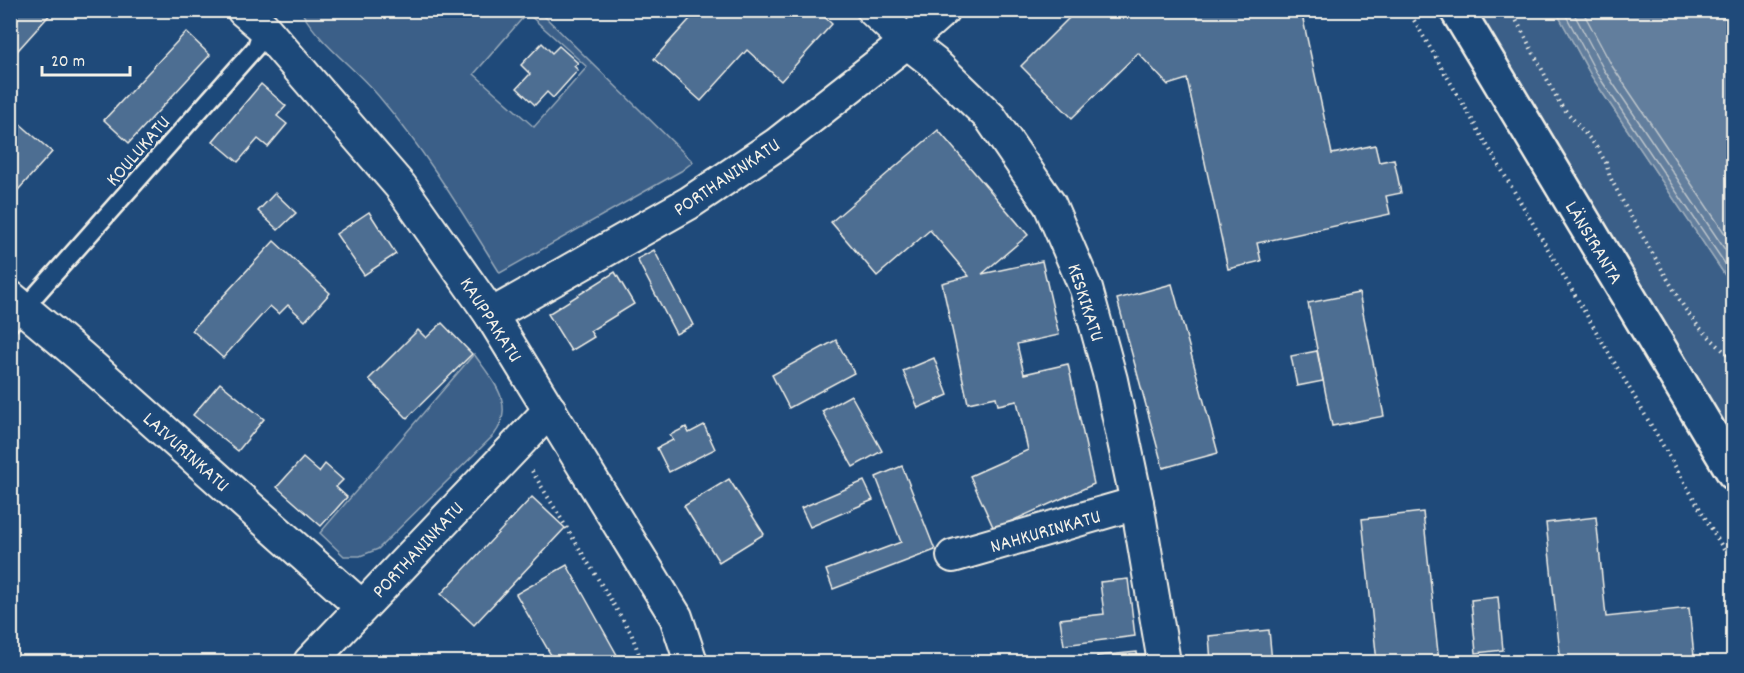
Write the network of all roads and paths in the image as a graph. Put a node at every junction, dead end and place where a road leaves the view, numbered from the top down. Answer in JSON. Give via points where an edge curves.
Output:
{"nodes":[{"id":1,"x":873,"y":10,"type":"edge"},
{"id":2,"x":943,"y":10,"type":"edge"},
{"id":3,"x":1408,"y":10,"type":"edge"},
{"id":4,"x":1456,"y":10,"type":"edge"},
{"id":5,"x":1511,"y":10,"type":"edge"},
{"id":6,"x":258,"y":16,"type":"edge"},
{"id":7,"x":907,"y":42,"type":"junction"},
{"id":8,"x":15,"y":310,"type":"edge"},
{"id":9,"x":491,"y":315,"type":"junction"},
{"id":10,"x":1734,"y":361,"type":"edge"},
{"id":11,"x":550,"y":410,"type":"junction"},
{"id":12,"x":515,"y":445,"type":"junction"},
{"id":13,"x":1734,"y":473,"type":"edge"},
{"id":14,"x":1137,"y":503,"type":"junction"},
{"id":15,"x":953,"y":556,"type":"dead end"},
{"id":16,"x":1734,"y":567,"type":"edge"},
{"id":17,"x":362,"y":607,"type":"junction"},
{"id":18,"x":310,"y":663,"type":"edge"},
{"id":19,"x":642,"y":663,"type":"edge"},
{"id":20,"x":691,"y":663,"type":"edge"},
{"id":21,"x":1164,"y":663,"type":"edge"}],
"edges":[{"from":1,"to":7,"type":"street","name":"KESKIKATU"},
{"from":2,"to":7,"type":"street","name":"PORTHANINKATU"},
{"from":3,"to":16,"type":"path"},
{"from":4,"to":13,"type":"street","name":"LÄNSIRANTA"},
{"from":5,"to":10,"type":"path","via":[[1560,104],[1601,155],[1624,206],[1685,309]]},
{"from":6,"to":8,"type":"lane","name":"KOULUKATU","via":[[256,47]]},
{"from":6,"to":9,"type":"street","name":"KAUPPAKATU","via":[[401,187]]},
{"from":7,"to":9,"type":"street","name":"PORTHANINKATU","via":[[777,144],[689,203]]},
{"from":7,"to":14,"type":"street","name":"KESKIKATU","via":[[990,117],[1050,205],[1086,289],[1111,380]]},
{"from":8,"to":17,"type":"street","name":"LAIVURINKATU"},
{"from":9,"to":11,"type":"street","name":"KAUPPAKATU"},
{"from":11,"to":12,"type":"street","name":"PORTHANINKATU"},
{"from":11,"to":20,"type":"street","name":"KAUPPAKATU","via":[[676,618]]},
{"from":12,"to":17,"type":"street","name":"PORTHANINKATU"},
{"from":12,"to":19,"type":"path","via":[[631,633]]},
{"from":14,"to":15,"type":"street","name":"NAHKURINKATU"},
{"from":14,"to":21,"type":"street","name":"KESKIKATU"},
{"from":17,"to":18,"type":"street","name":"PORTHANINKATU"}]}
